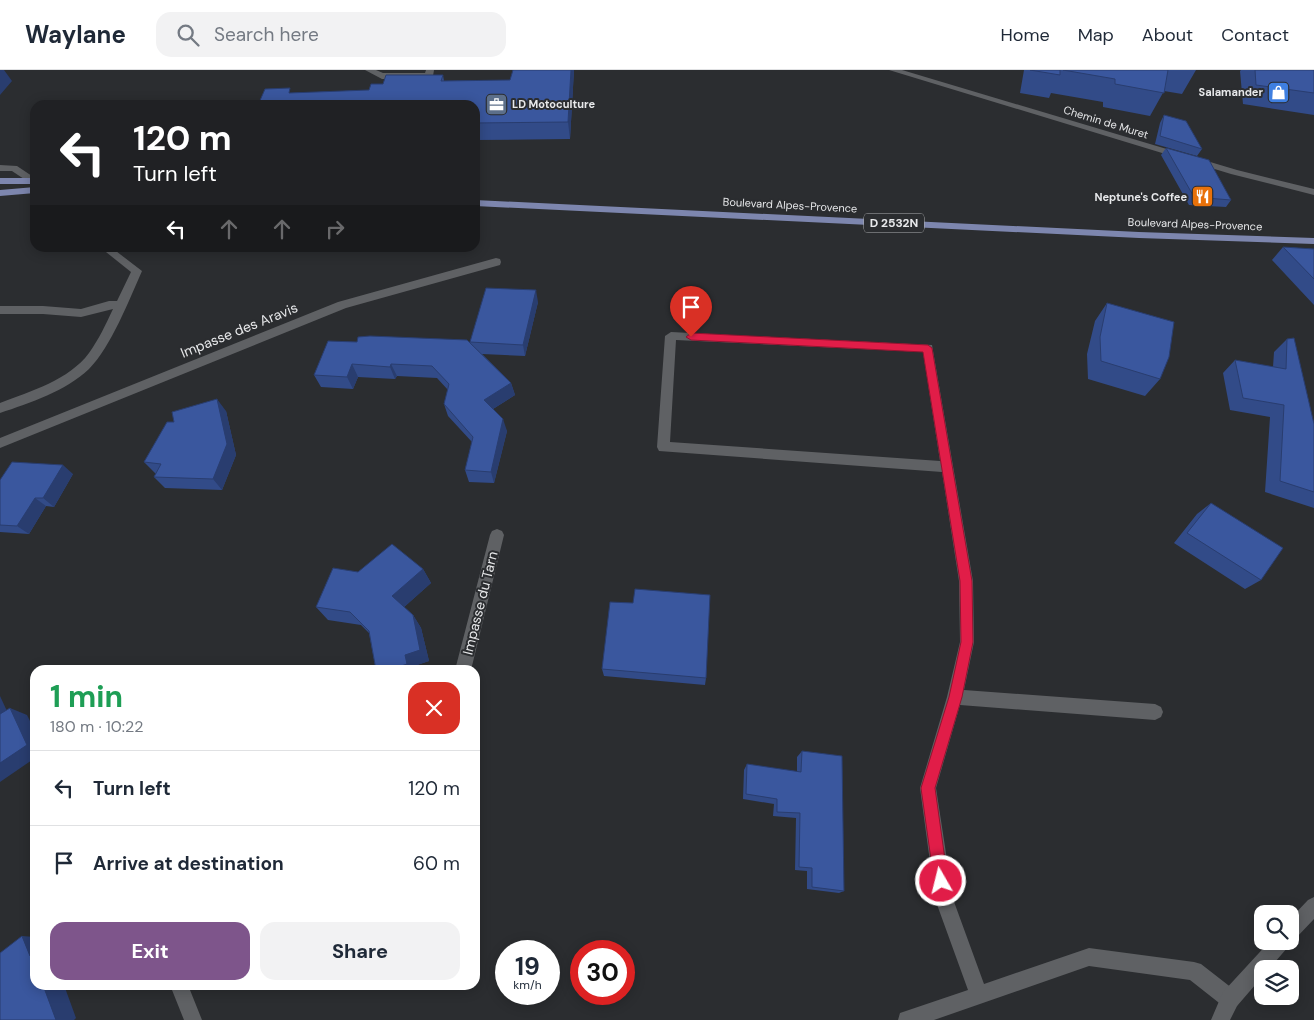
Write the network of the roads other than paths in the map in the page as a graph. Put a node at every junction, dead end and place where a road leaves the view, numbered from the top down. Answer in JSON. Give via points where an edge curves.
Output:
{"nodes":[{"id":1,"x":369,"y":70,"type":"edge"},
{"id":2,"x":430,"y":70,"type":"edge"},
{"id":3,"x":893,"y":70,"type":"edge"},
{"id":4,"x":0,"y":168,"type":"edge"},
{"id":5,"x":0,"y":181,"type":"edge"},
{"id":6,"x":30,"y":181,"type":"edge"},
{"id":7,"x":30,"y":184,"type":"edge"},
{"id":8,"x":30,"y":185,"type":"edge"},
{"id":9,"x":1314,"y":192,"type":"edge"},
{"id":10,"x":0,"y":193,"type":"edge"},
{"id":11,"x":480,"y":203,"type":"edge"},
{"id":12,"x":1314,"y":241,"type":"edge"},
{"id":13,"x":111,"y":252,"type":"edge"},
{"id":14,"x":496,"y":262,"type":"dead end"},
{"id":15,"x":121,"y":305,"type":"junction"},
{"id":16,"x":0,"y":310,"type":"edge"},
{"id":17,"x":0,"y":408,"type":"edge"},
{"id":18,"x":0,"y":443,"type":"edge"},
{"id":19,"x":947,"y":467,"type":"junction"},
{"id":20,"x":497,"y":535,"type":"dead end"},
{"id":21,"x":464,"y":665,"type":"edge"},
{"id":22,"x":955,"y":697,"type":"junction"},
{"id":23,"x":1155,"y":712,"type":"dead end"},
{"id":24,"x":1314,"y":906,"type":"edge"},
{"id":25,"x":1299,"y":922,"type":"edge"},
{"id":26,"x":1274,"y":950,"type":"edge"},
{"id":27,"x":181,"y":990,"type":"edge"},
{"id":28,"x":979,"y":995,"type":"junction"},
{"id":29,"x":1230,"y":999,"type":"junction"},
{"id":30,"x":193,"y":1020,"type":"edge"},
{"id":31,"x":906,"y":1020,"type":"edge"},
{"id":32,"x":1220,"y":1020,"type":"edge"}],
"edges":[{"from":1,"to":2,"type":"street","via":[[382,76],[429,76]]},
{"from":3,"to":9,"type":"street","name":"Chemin de Muret","via":[[1234,172]]},
{"from":4,"to":6,"type":"street","via":[[14,168]]},
{"from":5,"to":7,"type":"main road"},
{"from":8,"to":10,"type":"main road"},
{"from":11,"to":12,"type":"main road","name":"Boulevard Alpes-Provence","number":"D 2532N"},
{"from":13,"to":15,"type":"street","via":[[137,271]]},
{"from":14,"to":18,"type":"street","name":"Impasse des Aravis","via":[[342,304]]},
{"from":15,"to":16,"type":"street","via":[[109,305],[81,314]]},
{"from":15,"to":17,"type":"street","via":[[93,358],[57,384]]},
{"from":19,"to":19,"type":"street","via":[[928,348],[671,336],[663,446]]},
{"from":19,"to":22,"type":"street","via":[[966,581],[967,642]]},
{"from":20,"to":21,"type":"street","name":"Impasse du Tarn"},
{"from":22,"to":23,"type":"street"},
{"from":22,"to":28,"type":"street","via":[[928,788],[944,899]]},
{"from":24,"to":25,"type":"street"},
{"from":26,"to":29,"type":"street"},
{"from":27,"to":30,"type":"street"},
{"from":28,"to":29,"type":"street","via":[[1089,958],[1194,972]]},
{"from":28,"to":31,"type":"street"},
{"from":29,"to":32,"type":"street"}]}
